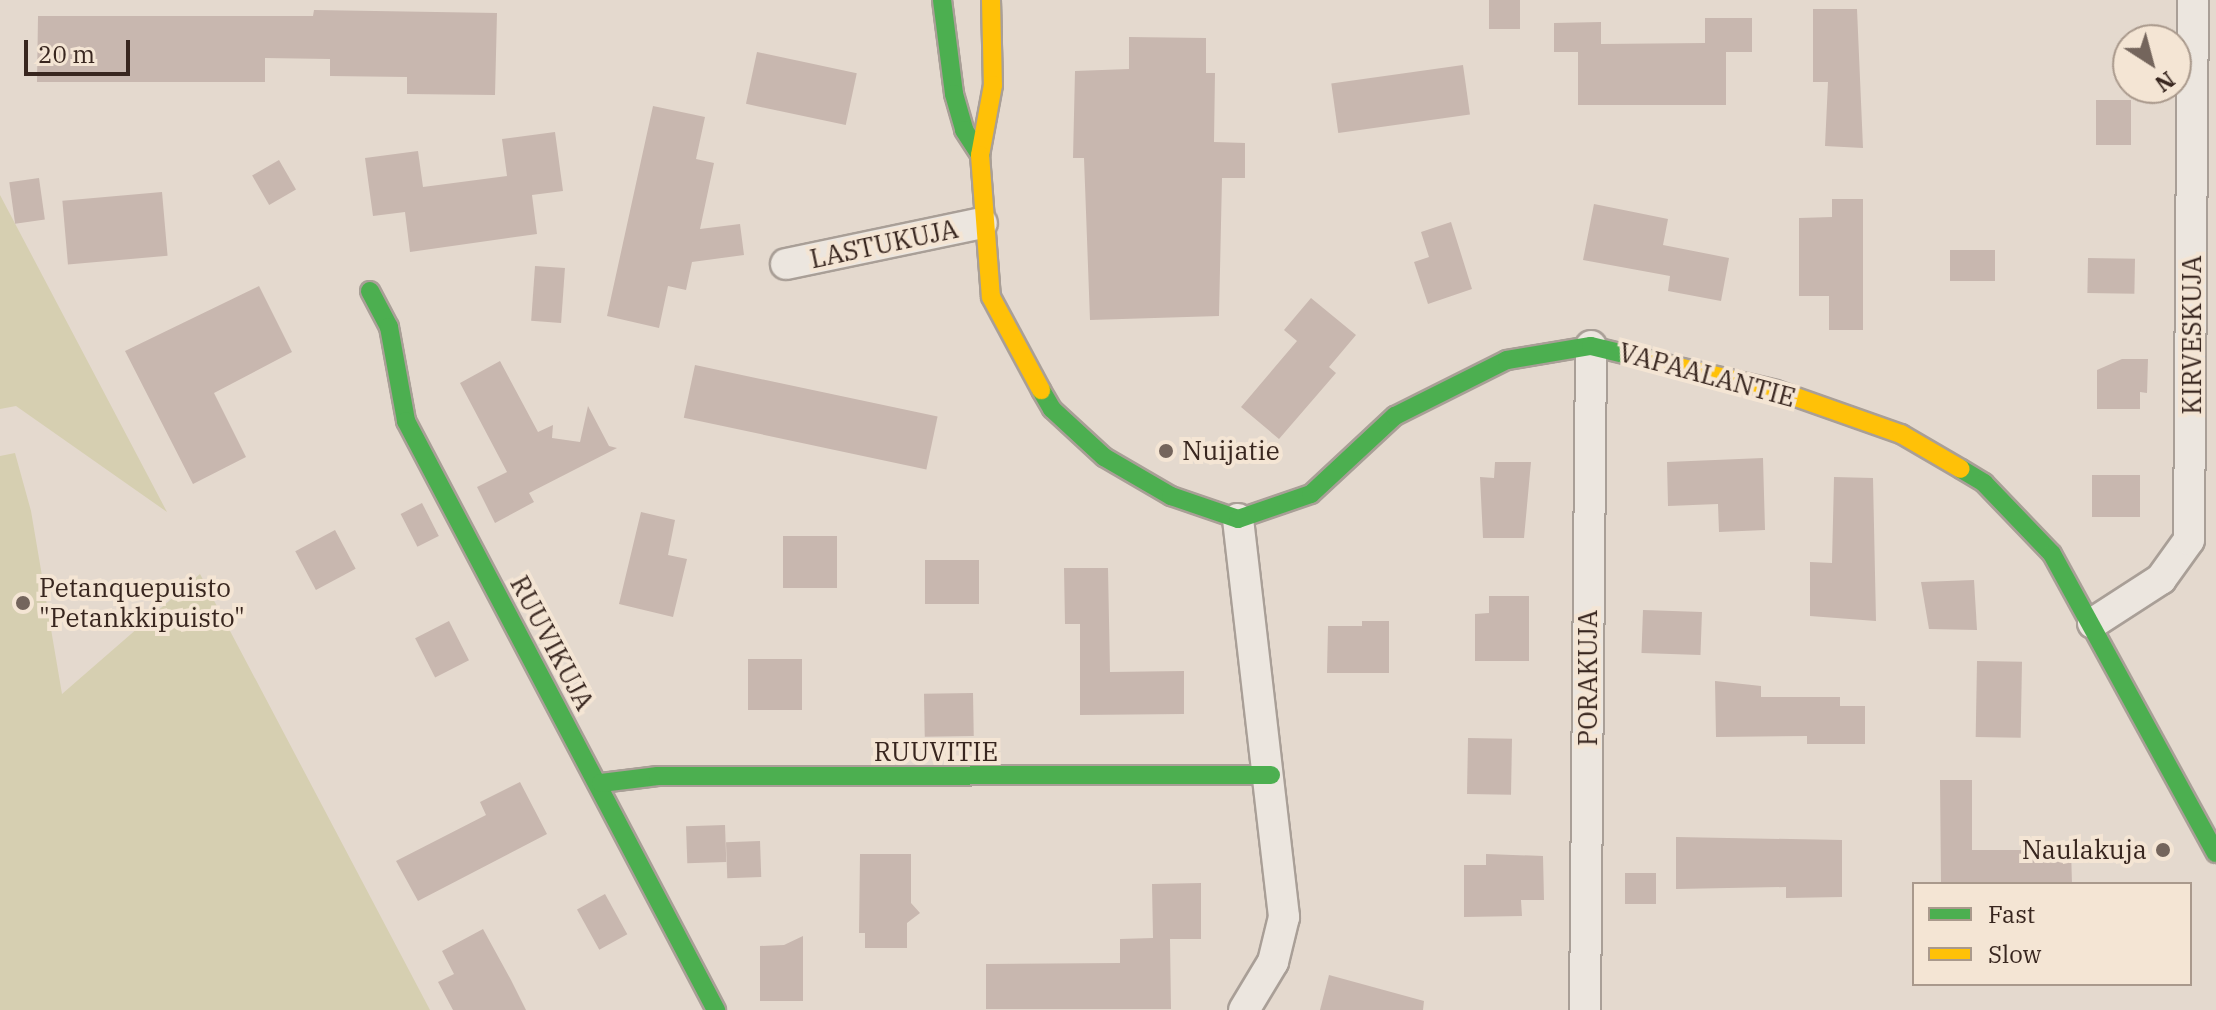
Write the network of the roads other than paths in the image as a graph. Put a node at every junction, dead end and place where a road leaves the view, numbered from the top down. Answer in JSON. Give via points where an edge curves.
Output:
{"nodes":[{"id":1,"x":942,"y":0,"type":"edge"},
{"id":2,"x":991,"y":0,"type":"edge"},
{"id":3,"x":2193,"y":0,"type":"edge"},
{"id":4,"x":980,"y":155,"type":"junction"},
{"id":5,"x":982,"y":223,"type":"junction"},
{"id":6,"x":786,"y":264,"type":"dead end"},
{"id":7,"x":370,"y":291,"type":"dead end"},
{"id":8,"x":1591,"y":346,"type":"junction"},
{"id":9,"x":1238,"y":519,"type":"junction"},
{"id":10,"x":2093,"y":623,"type":"junction"},
{"id":11,"x":1271,"y":775,"type":"junction"},
{"id":12,"x":601,"y":783,"type":"junction"},
{"id":13,"x":2216,"y":853,"type":"edge"},
{"id":14,"x":716,"y":1010,"type":"edge"},
{"id":15,"x":1244,"y":1010,"type":"edge"},
{"id":16,"x":1585,"y":1010,"type":"edge"}],
"edges":[{"from":1,"to":4,"type":"street","via":[[954,94],[964,130]]},
{"from":2,"to":4,"type":"street","via":[[993,85]]},
{"from":3,"to":10,"type":"street","name":"KIRVESKUJA","via":[[2189,540],[2161,579]]},
{"from":4,"to":5,"type":"street"},
{"from":5,"to":6,"type":"street","name":"LASTUKUJA"},
{"from":5,"to":9,"type":"street","via":[[991,297],[1052,409],[1104,457],[1142,480]]},
{"from":7,"to":12,"type":"street","name":"RUUVIKUJA","via":[[389,327],[406,421]]},
{"from":8,"to":9,"type":"street","name":"VAPAALANTIE","via":[[1552,349],[1471,374],[1395,416],[1311,494]]},
{"from":8,"to":10,"type":"street","name":"VAPAALANTIE","via":[[1776,390],[1937,453],[2020,515]]},
{"from":8,"to":16,"type":"street","name":"PORAKUJA"},
{"from":9,"to":11,"type":"street"},
{"from":10,"to":13,"type":"street","name":"VAPAALANTIE","via":[[2137,718]]},
{"from":11,"to":12,"type":"street","name":"RUUVITIE","via":[[658,776]]},
{"from":11,"to":15,"type":"street","via":[[1283,939]]},
{"from":12,"to":14,"type":"street","name":"RUUVIKUJA"}]}
